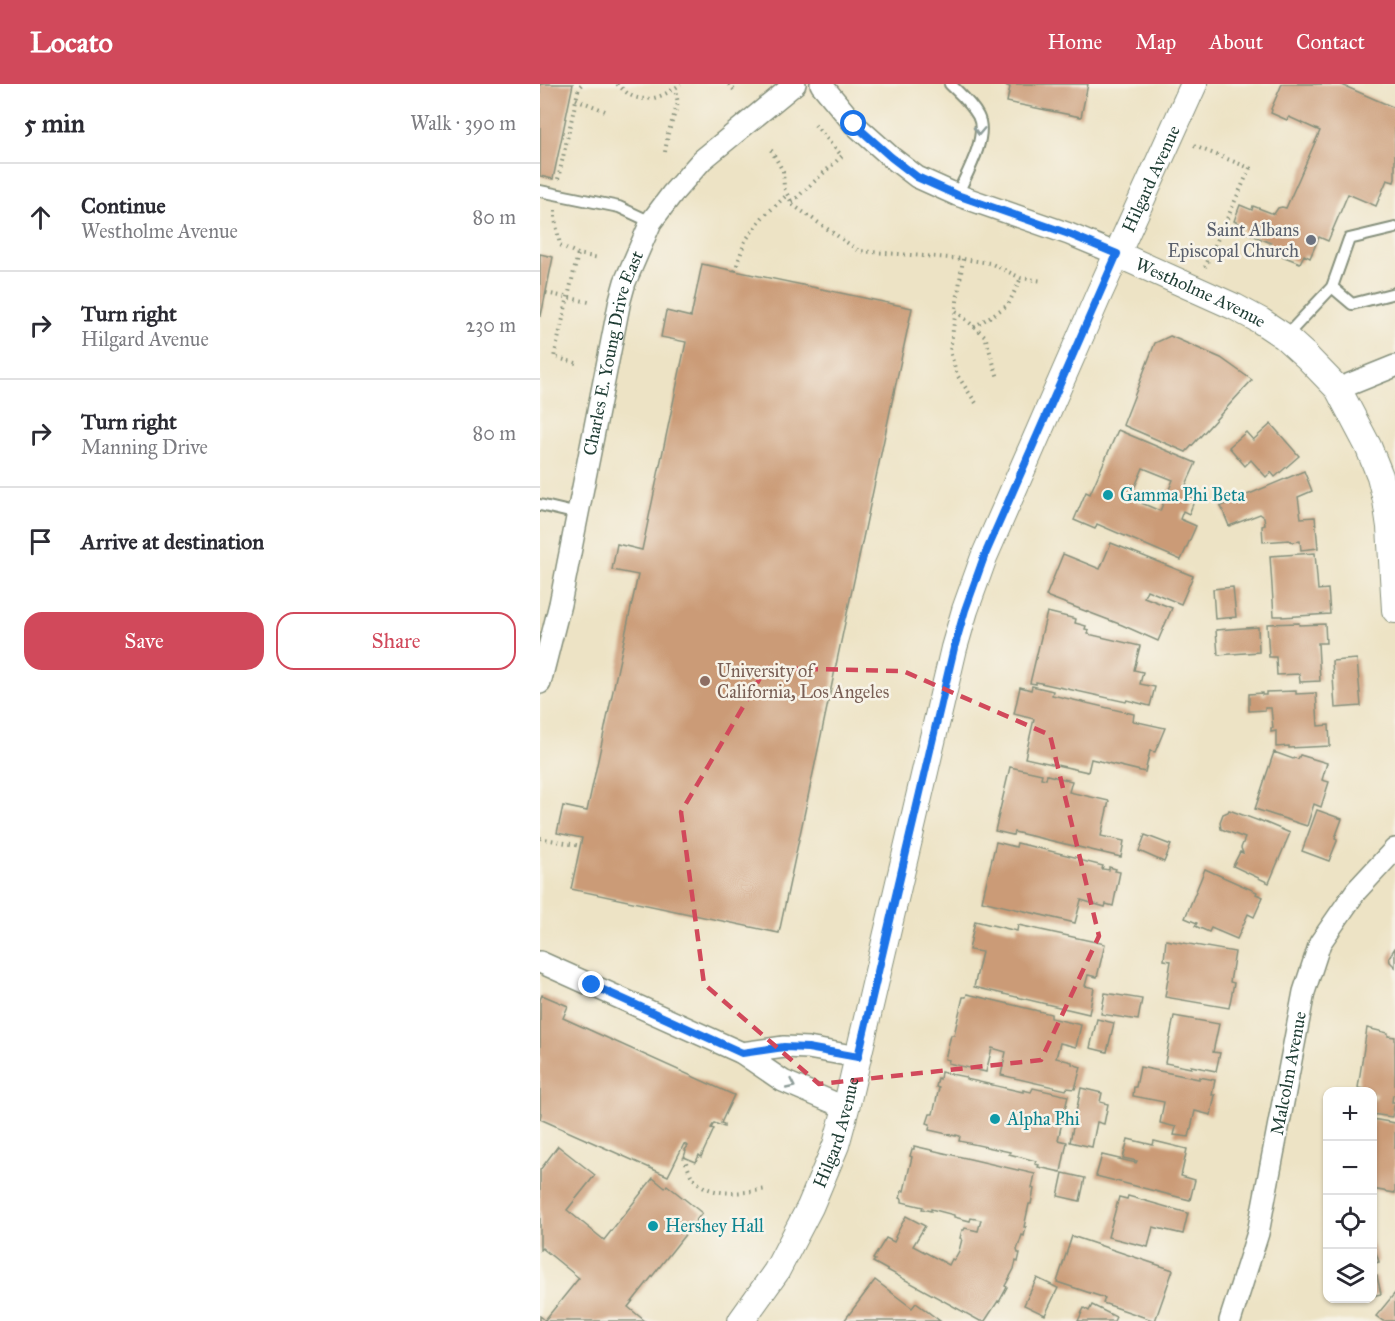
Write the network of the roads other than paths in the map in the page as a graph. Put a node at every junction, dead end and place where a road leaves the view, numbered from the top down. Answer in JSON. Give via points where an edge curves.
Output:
{"nodes":[{"id":1,"x":795,"y":84,"type":"edge"},
{"id":2,"x":821,"y":84,"type":"edge"},
{"id":3,"x":950,"y":84,"type":"edge"},
{"id":4,"x":1194,"y":84,"type":"edge"},
{"id":5,"x":540,"y":191,"type":"edge"},
{"id":6,"x":957,"y":195,"type":"junction"},
{"id":7,"x":651,"y":222,"type":"junction"},
{"id":8,"x":1395,"y":228,"type":"edge"},
{"id":9,"x":1117,"y":254,"type":"junction"},
{"id":10,"x":1332,"y":287,"type":"junction"},
{"id":11,"x":1395,"y":292,"type":"edge"},
{"id":12,"x":1285,"y":337,"type":"junction"},
{"id":13,"x":1395,"y":366,"type":"edge"},
{"id":14,"x":1338,"y":389,"type":"junction"},
{"id":15,"x":540,"y":505,"type":"edge"},
{"id":16,"x":578,"y":514,"type":"junction"},
{"id":17,"x":1395,"y":610,"type":"edge"},
{"id":18,"x":540,"y":683,"type":"edge"},
{"id":19,"x":1395,"y":849,"type":"edge"},
{"id":20,"x":540,"y":962,"type":"edge"},
{"id":21,"x":742,"y":1053,"type":"junction"},
{"id":22,"x":858,"y":1057,"type":"junction"},
{"id":23,"x":846,"y":1108,"type":"junction"},
{"id":24,"x":741,"y":1321,"type":"edge"},
{"id":25,"x":1230,"y":1321,"type":"edge"}],
"edges":[{"from":1,"to":7,"type":"street","name":"Charles E. Young Drive East","via":[[702,160]]},
{"from":2,"to":6,"type":"street","name":"Westholme Avenue","via":[[854,124],[891,157],[917,177]]},
{"from":3,"to":6,"type":"lane","one_way":true,"via":[[979,118],[982,133]]},
{"from":4,"to":9,"type":"street","name":"Hilgard Avenue"},
{"from":5,"to":7,"type":"lane","via":[[619,207]]},
{"from":6,"to":9,"type":"street","name":"Westholme Avenue"},
{"from":7,"to":16,"type":"street","name":"Charles E. Young Drive East","via":[[624,282]]},
{"from":8,"to":10,"type":"lane","via":[[1348,239]]},
{"from":9,"to":12,"type":"street","name":"Westholme Avenue","via":[[1235,307]]},
{"from":9,"to":22,"type":"street","name":"Hilgard Avenue","via":[[984,557],[965,610]]},
{"from":10,"to":11,"type":"lane","via":[[1352,304]]},
{"from":10,"to":12,"type":"lane"},
{"from":12,"to":14,"type":"street","name":"Westholme Avenue"},
{"from":13,"to":14,"type":"street"},
{"from":14,"to":17,"type":"street","name":"Westholme Avenue","via":[[1380,476],[1390,527]]},
{"from":15,"to":16,"type":"lane"},
{"from":16,"to":18,"type":"street","name":"Charles E. Young Drive East"},
{"from":19,"to":25,"type":"street","name":"Malcolm Avenue","via":[[1356,891],[1320,943],[1304,992],[1258,1233]]},
{"from":20,"to":21,"type":"street"},
{"from":21,"to":22,"type":"street","via":[[784,1047]]},
{"from":21,"to":23,"type":"street","one_way":true,"via":[[783,1081]]},
{"from":22,"to":23,"type":"street","name":"Hilgard Avenue"},
{"from":23,"to":24,"type":"street","name":"Hilgard Avenue","via":[[836,1145],[810,1207],[776,1272]]}]}
